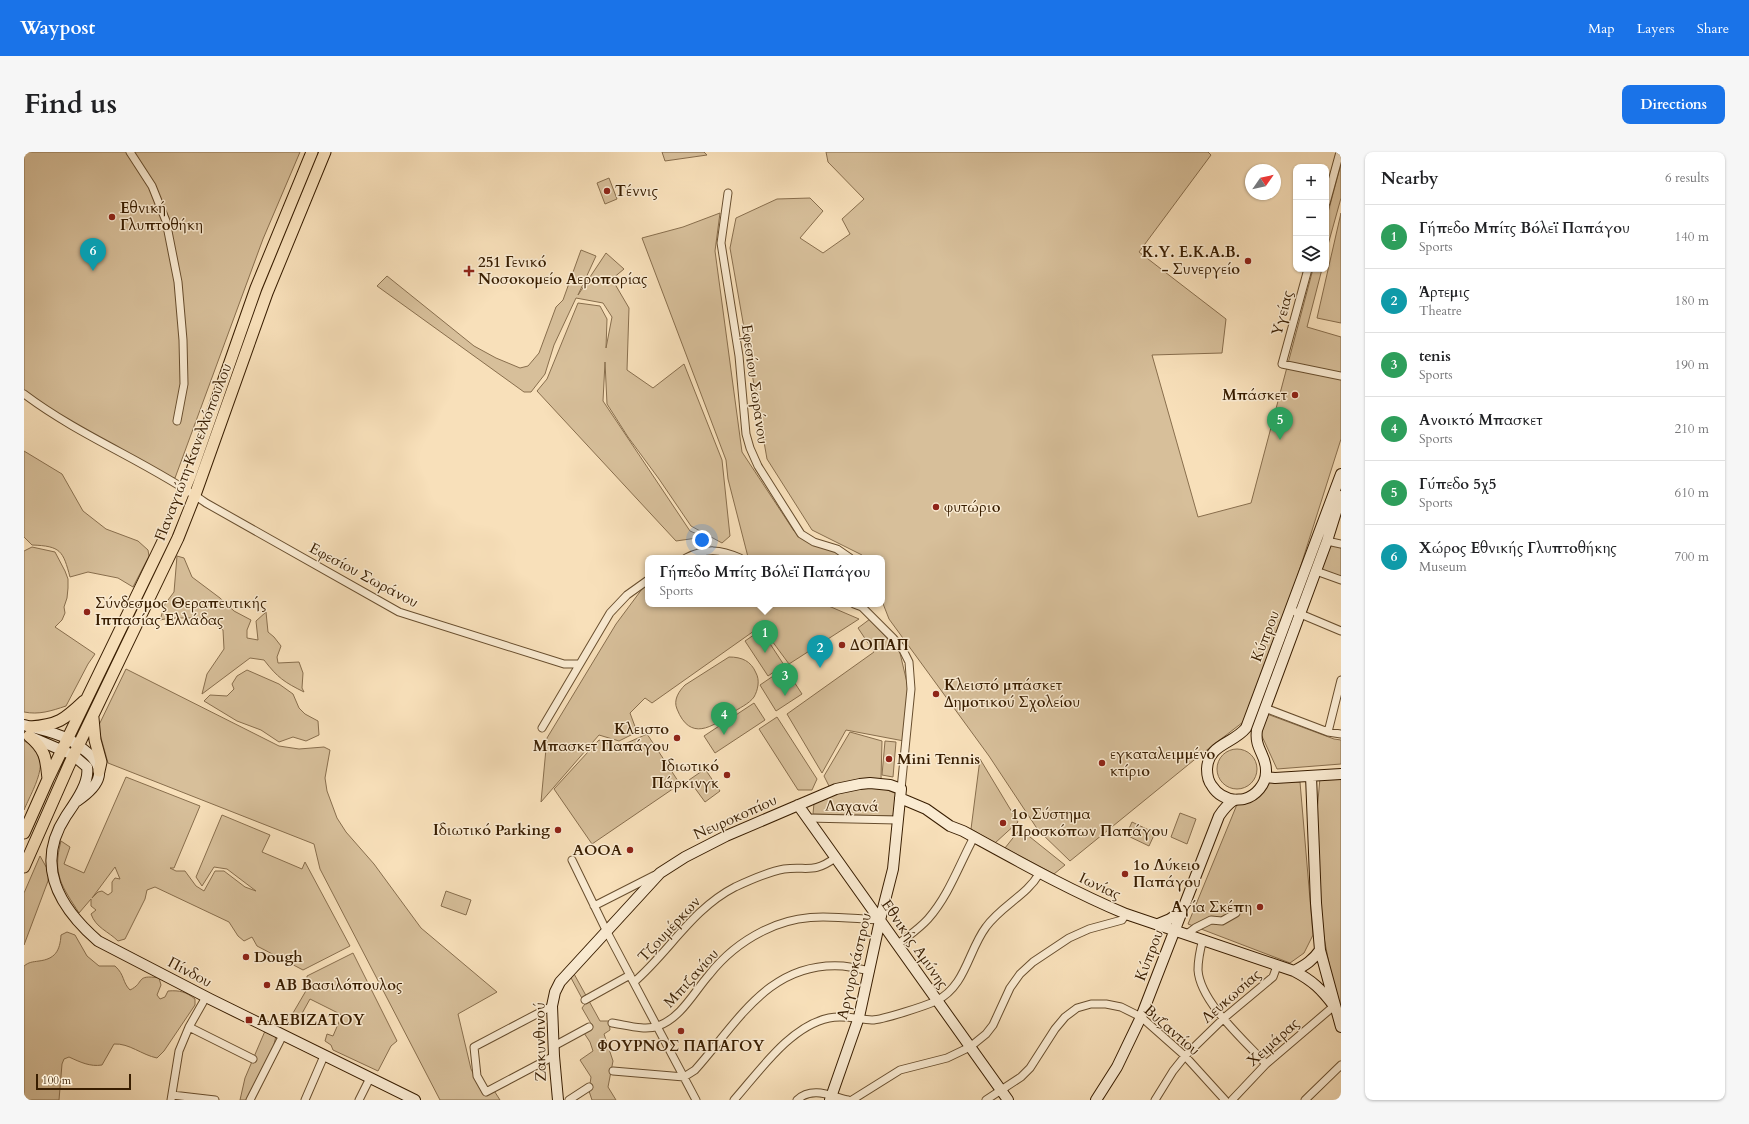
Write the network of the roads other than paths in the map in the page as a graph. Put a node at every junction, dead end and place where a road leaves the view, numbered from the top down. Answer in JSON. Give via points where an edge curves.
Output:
{"nodes":[{"id":1,"x":130,"y":152,"type":"edge"},
{"id":2,"x":312,"y":152,"type":"edge"},
{"id":3,"x":325,"y":152,"type":"edge"},
{"id":4,"x":1340,"y":152,"type":"edge"},
{"id":5,"x":728,"y":193,"type":"dead end"},
{"id":6,"x":1327,"y":200,"type":"edge"},
{"id":7,"x":1307,"y":272,"type":"edge"},
{"id":8,"x":1341,"y":376,"type":"edge"},
{"id":9,"x":24,"y":394,"type":"edge"},
{"id":10,"x":177,"y":421,"type":"dead end"},
{"id":11,"x":1341,"y":474,"type":"edge"},
{"id":12,"x":184,"y":488,"type":"junction"},
{"id":13,"x":195,"y":496,"type":"junction"},
{"id":14,"x":1341,"y":496,"type":"edge"},
{"id":15,"x":1322,"y":539,"type":"junction"},
{"id":16,"x":1341,"y":544,"type":"edge"},
{"id":17,"x":693,"y":555,"type":"edge"},
{"id":18,"x":733,"y":555,"type":"edge"},
{"id":19,"x":845,"y":555,"type":"edge"},
{"id":20,"x":1316,"y":571,"type":"junction"},
{"id":21,"x":1341,"y":580,"type":"edge"},
{"id":22,"x":645,"y":582,"type":"edge"},
{"id":23,"x":864,"y":607,"type":"edge"},
{"id":24,"x":1295,"y":612,"type":"junction"},
{"id":25,"x":1341,"y":631,"type":"edge"},
{"id":26,"x":578,"y":664,"type":"junction"},
{"id":27,"x":1341,"y":680,"type":"edge"},
{"id":28,"x":89,"y":697,"type":"junction"},
{"id":29,"x":1265,"y":708,"type":"junction"},
{"id":30,"x":92,"y":717,"type":"junction"},
{"id":31,"x":542,"y":728,"type":"dead end"},
{"id":32,"x":27,"y":730,"type":"edge"},
{"id":33,"x":1328,"y":732,"type":"junction"},
{"id":34,"x":1341,"y":734,"type":"edge"},
{"id":35,"x":68,"y":739,"type":"junction"},
{"id":36,"x":62,"y":750,"type":"junction"},
{"id":37,"x":76,"y":750,"type":"junction"},
{"id":38,"x":99,"y":771,"type":"junction"},
{"id":39,"x":1341,"y":774,"type":"edge"},
{"id":40,"x":1311,"y":776,"type":"junction"},
{"id":41,"x":1266,"y":777,"type":"junction"},
{"id":42,"x":48,"y":779,"type":"junction"},
{"id":43,"x":1216,"y":792,"type":"junction"},
{"id":44,"x":901,"y":793,"type":"junction"},
{"id":45,"x":1236,"y":800,"type":"junction"},
{"id":46,"x":77,"y":801,"type":"junction"},
{"id":47,"x":798,"y":805,"type":"junction"},
{"id":48,"x":1219,"y":816,"type":"junction"},
{"id":49,"x":807,"y":818,"type":"junction"},
{"id":50,"x":897,"y":820,"type":"junction"},
{"id":51,"x":24,"y":833,"type":"edge"},
{"id":52,"x":974,"y":838,"type":"junction"},
{"id":53,"x":835,"y":858,"type":"junction"},
{"id":54,"x":572,"y":860,"type":"dead end"},
{"id":55,"x":24,"y":867,"type":"edge"},
{"id":56,"x":660,"y":873,"type":"junction"},
{"id":57,"x":1039,"y":874,"type":"junction"},
{"id":58,"x":594,"y":906,"type":"junction"},
{"id":59,"x":1183,"y":910,"type":"junction"},
{"id":60,"x":1236,"y":913,"type":"dead end"},
{"id":61,"x":1126,"y":914,"type":"junction"},
{"id":62,"x":880,"y":920,"type":"junction"},
{"id":63,"x":1158,"y":924,"type":"junction"},
{"id":64,"x":1175,"y":930,"type":"junction"},
{"id":65,"x":607,"y":932,"type":"junction"},
{"id":66,"x":1187,"y":934,"type":"junction"},
{"id":67,"x":1203,"y":939,"type":"junction"},
{"id":68,"x":897,"y":945,"type":"junction"},
{"id":69,"x":1320,"y":950,"type":"junction"},
{"id":70,"x":1277,"y":966,"type":"junction"},
{"id":71,"x":870,"y":971,"type":"junction"},
{"id":72,"x":1294,"y":971,"type":"junction"},
{"id":73,"x":630,"y":975,"type":"junction"},
{"id":74,"x":634,"y":982,"type":"junction"},
{"id":75,"x":206,"y":997,"type":"junction"},
{"id":76,"x":586,"y":1000,"type":"dead end"},
{"id":77,"x":937,"y":1000,"type":"junction"},
{"id":78,"x":552,"y":1006,"type":"junction"},
{"id":79,"x":1334,"y":1006,"type":"junction"},
{"id":80,"x":858,"y":1017,"type":"junction"},
{"id":81,"x":1141,"y":1017,"type":"junction"},
{"id":82,"x":1224,"y":1018,"type":"junction"},
{"id":83,"x":612,"y":1023,"type":"dead end"},
{"id":84,"x":657,"y":1026,"type":"junction"},
{"id":85,"x":189,"y":1027,"type":"junction"},
{"id":86,"x":589,"y":1027,"type":"dead end"},
{"id":87,"x":1341,"y":1027,"type":"edge"},
{"id":88,"x":283,"y":1035,"type":"junction"},
{"id":89,"x":970,"y":1047,"type":"junction"},
{"id":90,"x":554,"y":1051,"type":"junction"},
{"id":91,"x":324,"y":1056,"type":"junction"},
{"id":92,"x":1185,"y":1056,"type":"junction"},
{"id":93,"x":252,"y":1059,"type":"dead end"},
{"id":94,"x":1266,"y":1064,"type":"junction"},
{"id":95,"x":1341,"y":1065,"type":"edge"},
{"id":96,"x":613,"y":1072,"type":"dead end"},
{"id":97,"x":684,"y":1077,"type":"junction"},
{"id":98,"x":370,"y":1078,"type":"junction"},
{"id":99,"x":589,"y":1087,"type":"dead end"},
{"id":100,"x":1001,"y":1091,"type":"junction"},
{"id":101,"x":172,"y":1097,"type":"edge"},
{"id":102,"x":831,"y":1098,"type":"edge"},
{"id":103,"x":215,"y":1100,"type":"edge"},
{"id":104,"x":250,"y":1100,"type":"edge"},
{"id":105,"x":305,"y":1100,"type":"edge"},
{"id":106,"x":359,"y":1100,"type":"edge"},
{"id":107,"x":415,"y":1100,"type":"edge"},
{"id":108,"x":558,"y":1100,"type":"edge"},
{"id":109,"x":568,"y":1100,"type":"edge"},
{"id":110,"x":696,"y":1100,"type":"edge"},
{"id":111,"x":734,"y":1100,"type":"edge"},
{"id":112,"x":797,"y":1100,"type":"edge"},
{"id":113,"x":848,"y":1100,"type":"edge"},
{"id":114,"x":852,"y":1100,"type":"edge"},
{"id":115,"x":986,"y":1100,"type":"edge"},
{"id":116,"x":1008,"y":1100,"type":"edge"},
{"id":117,"x":1096,"y":1100,"type":"edge"},
{"id":118,"x":1155,"y":1100,"type":"edge"},
{"id":119,"x":1225,"y":1100,"type":"edge"},
{"id":120,"x":1232,"y":1100,"type":"edge"},
{"id":121,"x":1305,"y":1100,"type":"edge"}],
"edges":[{"from":1,"to":10,"type":"street","via":[[152,186],[166,221],[178,282],[184,384]]},
{"from":2,"to":12,"type":"main road","name":"Παναγιώτη Κανελλόπουλου","via":[[256,288]]},
{"from":3,"to":13,"type":"main road","name":"Παναγιώτη Κανελλόπουλου","via":[[268,292]]},
{"from":4,"to":6,"type":"street"},
{"from":5,"to":19,"type":"street","name":"Εφεσίου Σωράνου","via":[[721,243],[750,448],[758,466],[801,534]]},
{"from":7,"to":8,"type":"street","name":"Υγείας","via":[[1282,364]]},
{"from":9,"to":12,"type":"street","name":"Εφεσίου Σωράνου","via":[[67,424]]},
{"from":11,"to":15,"type":"street","name":"Κύπρου"},
{"from":12,"to":13,"type":"street","name":"Εφεσίου Σωράνου"},
{"from":12,"to":28,"type":"main road","name":"Παναγιώτη Κανελλόπουλου","via":[[167,533]]},
{"from":13,"to":26,"type":"street","name":"Εφεσίου Σωράνου","via":[[400,612],[564,664]]},
{"from":13,"to":30,"type":"main road","name":"Παναγιώτη Κανελλόπουλου","via":[[178,538]]},
{"from":14,"to":15,"type":"street","name":"Κύπρου"},
{"from":15,"to":16,"type":"street"},
{"from":15,"to":20,"type":"street","name":"Κύπρου"},
{"from":15,"to":24,"type":"street","name":"Κύπρου"},
{"from":17,"to":18,"type":"street","via":[[705,550]]},
{"from":20,"to":21,"type":"street"},
{"from":20,"to":24,"type":"street","name":"Κύπρου"},
{"from":22,"to":26,"type":"street","via":[[627,595],[610,613]]},
{"from":23,"to":44,"type":"street","via":[[903,650],[909,662],[912,689]]},
{"from":24,"to":25,"type":"street"},
{"from":24,"to":29,"type":"street","name":"Κύπρου"},
{"from":24,"to":43,"type":"street","name":"Κύπρου","via":[[1246,728],[1236,738],[1219,746],[1208,760],[1208,777]]},
{"from":26,"to":31,"type":"street"},
{"from":27,"to":33,"type":"street"},
{"from":28,"to":32,"type":"main road","via":[[60,722]]},
{"from":28,"to":35,"type":"main road","name":"Παναγιώτη Κανελλόπουλου"},
{"from":29,"to":33,"type":"street"},
{"from":29,"to":41,"type":"street","name":"Κύπρου","via":[[1256,741],[1265,761]]},
{"from":30,"to":37,"type":"main road","name":"Παναγιώτη Κανελλόπουλου"},
{"from":30,"to":38,"type":"main road","via":[[101,762]]},
{"from":32,"to":35,"type":"street"},
{"from":32,"to":36,"type":"street"},
{"from":32,"to":42,"type":"main road","via":[[44,753]]},
{"from":33,"to":34,"type":"street"},
{"from":35,"to":36,"type":"main road","name":"Παναγιώτη Κανελλόπουλου"},
{"from":35,"to":37,"type":"street"},
{"from":36,"to":37,"type":"street"},
{"from":36,"to":42,"type":"main road","name":"Παναγιώτη Κανελλόπουλου"},
{"from":37,"to":38,"type":"street","via":[[94,757]]},
{"from":37,"to":46,"type":"street","name":"Πίνδου","via":[[88,769]]},
{"from":37,"to":55,"type":"main road","name":"Παναγιώτη Κανελλόπουλου"},
{"from":38,"to":46,"type":"street","name":"Πίνδου","via":[[93,788]]},
{"from":39,"to":40,"type":"street"},
{"from":40,"to":41,"type":"street"},
{"from":40,"to":69,"type":"street"},
{"from":41,"to":45,"type":"street","name":"Κύπρου","via":[[1253,795]]},
{"from":42,"to":51,"type":"main road","name":"Παναγιώτη Κανελλόπουλου"},
{"from":43,"to":45,"type":"street"},
{"from":43,"to":48,"type":"street","name":"Κύπρου","via":[[1219,799]]},
{"from":44,"to":47,"type":"street","name":"Νευροκοπίου","via":[[881,784],[860,784],[836,789]]},
{"from":44,"to":50,"type":"street","name":"Αργυροκάστρου"},
{"from":44,"to":52,"type":"street","name":"Ιωνίας","via":[[950,826]]},
{"from":45,"to":48,"type":"street","name":"Κύπρου"},
{"from":46,"to":75,"type":"street","name":"Πίνδου","via":[[57,830],[50,854],[55,882],[74,918],[98,941]]},
{"from":47,"to":49,"type":"street","name":"Εθνικής Αμύνης"},
{"from":47,"to":56,"type":"street","name":"Νευροκοπίου","via":[[726,836]]},
{"from":48,"to":59,"type":"street","name":"Κύπρου"},
{"from":49,"to":50,"type":"street","name":"Λαχανά"},
{"from":49,"to":53,"type":"street","name":"Εθνικής Αμύνης"},
{"from":50,"to":62,"type":"street","name":"Αργυροκάστρου","via":[[893,868]]},
{"from":52,"to":57,"type":"street","name":"Ιωνίας"},
{"from":52,"to":68,"type":"street","via":[[952,883],[936,907],[919,928]]},
{"from":53,"to":62,"type":"street","name":"Εθνικής Αμύνης"},
{"from":53,"to":74,"type":"street","name":"Τζουμέρκων","via":[[819,868],[784,870],[756,878],[716,899],[699,912]]},
{"from":54,"to":58,"type":"street"},
{"from":56,"to":58,"type":"street"},
{"from":56,"to":65,"type":"street","name":"Νευροκοπίου"},
{"from":57,"to":61,"type":"street","name":"Ιωνίας"},
{"from":57,"to":77,"type":"street","via":[[1034,882],[1008,903],[986,926],[977,939],[957,983]]},
{"from":58,"to":65,"type":"street"},
{"from":59,"to":63,"type":"street"},
{"from":59,"to":64,"type":"street","name":"Κύπρου"},
{"from":60,"to":66,"type":"street","via":[[1222,920],[1211,920]]},
{"from":61,"to":63,"type":"street","name":"Ιωνίας"},
{"from":61,"to":89,"type":"street","via":[[1122,920],[1069,938],[1033,962],[1010,988],[993,1025]]},
{"from":62,"to":68,"type":"street","name":"Εθνικής Αμύνης"},
{"from":62,"to":71,"type":"street","name":"Αργυροκάστρου"},
{"from":62,"to":84,"type":"street","name":"Μπιζανίου","via":[[832,915],[810,916],[764,930],[726,957],[679,1012]]},
{"from":63,"to":64,"type":"street","name":"Ιωνίας"},
{"from":64,"to":66,"type":"street","name":"Ιωνίας"},
{"from":64,"to":81,"type":"street","name":"Κύπρου"},
{"from":65,"to":73,"type":"street"},
{"from":65,"to":78,"type":"street","name":"Ζακυνθινού","via":[[560,982]]},
{"from":66,"to":67,"type":"street","name":"Ιωνίας"},
{"from":67,"to":70,"type":"street","name":"Ιωνίας"},
{"from":67,"to":82,"type":"street","via":[[1198,971],[1210,1002]]},
{"from":68,"to":77,"type":"street","name":"Εθνικής Αμύνης"},
{"from":69,"to":72,"type":"street","via":[[1306,965]]},
{"from":69,"to":79,"type":"street"},
{"from":70,"to":72,"type":"street","name":"Ιωνίας"},
{"from":70,"to":82,"type":"street","name":"Λευκωσίας","via":[[1273,977]]},
{"from":71,"to":80,"type":"street","name":"Αργυροκάστρου"},
{"from":71,"to":97,"type":"street","via":[[844,966],[823,966],[802,970],[784,978],[751,1002],[695,1070]]},
{"from":72,"to":79,"type":"street","name":"Ιωνίας","via":[[1312,981]]},
{"from":73,"to":74,"type":"street"},
{"from":73,"to":76,"type":"street"},
{"from":74,"to":84,"type":"street"},
{"from":75,"to":85,"type":"street"},
{"from":75,"to":88,"type":"street","name":"Πίνδου"},
{"from":77,"to":80,"type":"street","via":[[873,1020]]},
{"from":77,"to":89,"type":"street","name":"Εθνικής Αμύνης"},
{"from":78,"to":90,"type":"street","name":"Ζακυνθινού"},
{"from":78,"to":90,"type":"street","via":[[474,1048],[477,1076],[486,1092]]},
{"from":79,"to":87,"type":"street"},
{"from":79,"to":94,"type":"street","name":"Χειμάρας"},
{"from":80,"to":102,"type":"street","name":"Αργυροκάστρου"},
{"from":80,"to":111,"type":"street","via":[[829,1018],[797,1034],[757,1072]]},
{"from":81,"to":92,"type":"street","name":"Βυζαντίου"},
{"from":81,"to":100,"type":"street","name":"Βυζαντίου","via":[[1121,1007],[1106,1004],[1091,1004],[1077,1008],[1055,1029],[1030,1068]]},
{"from":81,"to":117,"type":"street","name":"Κύπρου","via":[[1117,1067]]},
{"from":82,"to":92,"type":"street","name":"Λευκωσίας"},
{"from":82,"to":94,"type":"street"},
{"from":83,"to":84,"type":"street","via":[[646,1028]]},
{"from":84,"to":97,"type":"street"},
{"from":85,"to":93,"type":"street"},
{"from":85,"to":101,"type":"street","via":[[179,1051]]},
{"from":86,"to":90,"type":"street"},
{"from":88,"to":91,"type":"street","name":"Πίνδου"},
{"from":88,"to":104,"type":"street"},
{"from":89,"to":100,"type":"street","name":"Εθνικής Αμύνης"},
{"from":89,"to":114,"type":"street","via":[[947,1058],[900,1070]]},
{"from":90,"to":108,"type":"street","name":"Ζακυνθινού"},
{"from":91,"to":98,"type":"street","name":"Πίνδου"},
{"from":91,"to":105,"type":"street"},
{"from":92,"to":118,"type":"street","name":"Λευκωσίας"},
{"from":92,"to":119,"type":"street","name":"Βυζαντίου"},
{"from":94,"to":120,"type":"street","name":"Χειμάρας"},
{"from":95,"to":121,"type":"street"},
{"from":96,"to":97,"type":"street"},
{"from":97,"to":110,"type":"street"},
{"from":98,"to":106,"type":"street"},
{"from":98,"to":107,"type":"street","name":"Πίνδου"},
{"from":99,"to":109,"type":"street"},
{"from":100,"to":115,"type":"street","name":"Βυζαντίου"},
{"from":100,"to":116,"type":"street","name":"Εθνικής Αμύνης"},
{"from":101,"to":103,"type":"street"},
{"from":102,"to":112,"type":"street","via":[[820,1092],[808,1093]]},
{"from":102,"to":113,"type":"street"}]}
